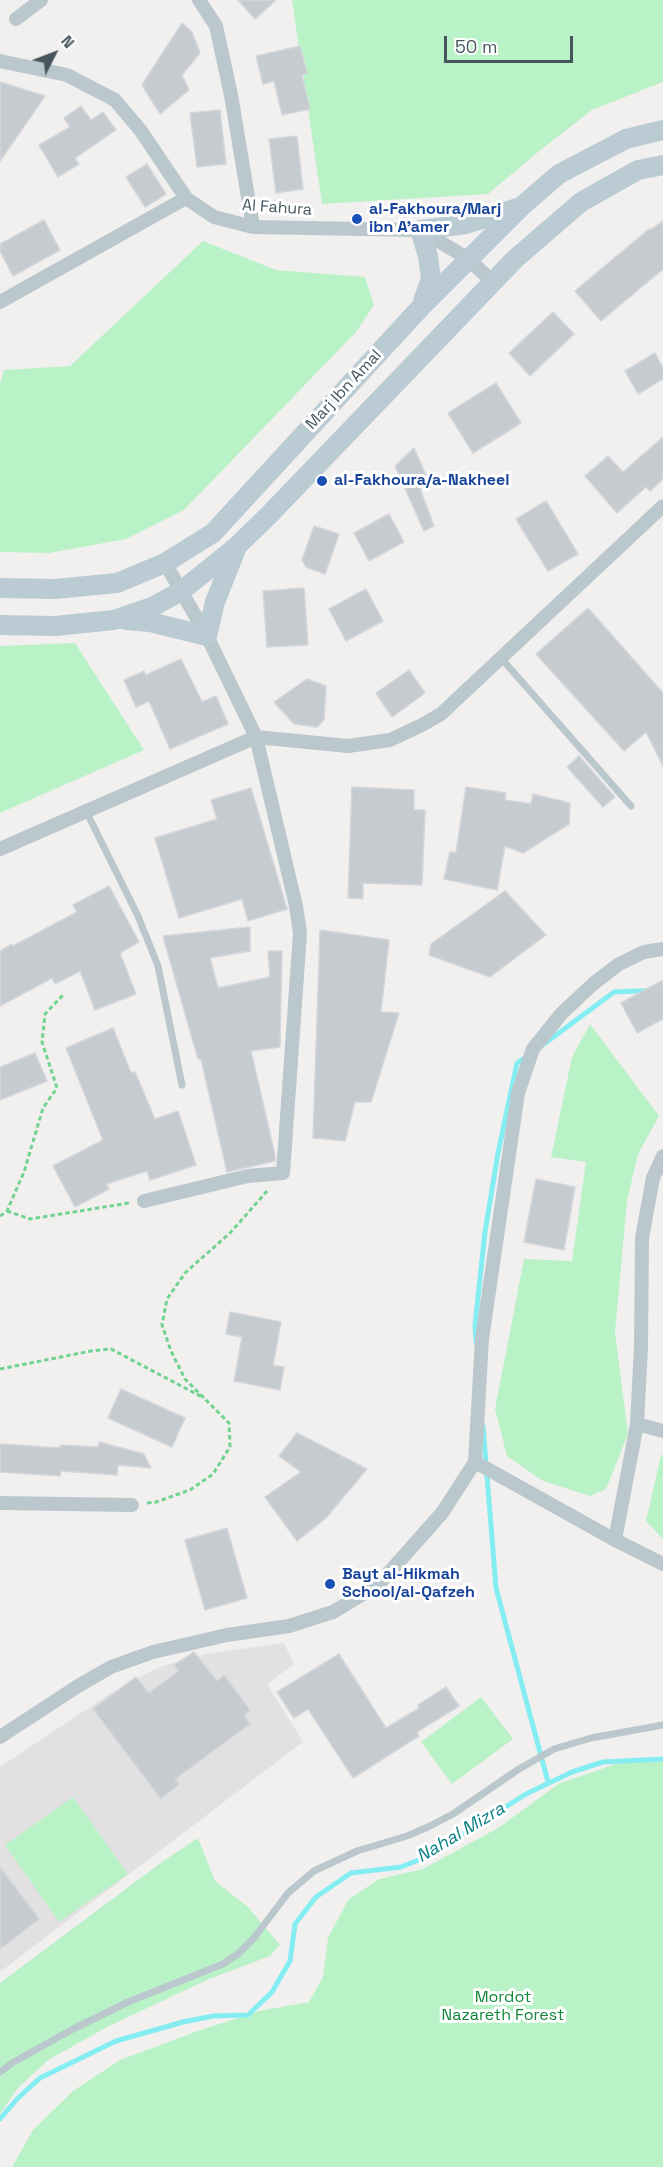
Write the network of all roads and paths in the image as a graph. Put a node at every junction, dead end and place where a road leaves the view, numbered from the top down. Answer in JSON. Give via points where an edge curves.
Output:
{"nodes":[{"id":1,"x":41,"y":0,"type":"edge"},
{"id":2,"x":204,"y":2,"type":"edge"},
{"id":3,"x":16,"y":19,"type":"dead end"},
{"id":4,"x":0,"y":61,"type":"edge"},
{"id":5,"x":663,"y":130,"type":"edge"},
{"id":6,"x":663,"y":165,"type":"edge"},
{"id":7,"x":186,"y":198,"type":"junction"},
{"id":8,"x":522,"y":206,"type":"junction"},
{"id":9,"x":253,"y":227,"type":"junction"},
{"id":10,"x":420,"y":230,"type":"junction"},
{"id":11,"x":467,"y":258,"type":"junction"},
{"id":12,"x":492,"y":281,"type":"junction"},
{"id":13,"x":0,"y":302,"type":"edge"},
{"id":14,"x":421,"y":307,"type":"junction"},
{"id":15,"x":663,"y":506,"type":"edge"},
{"id":16,"x":236,"y":547,"type":"junction"},
{"id":17,"x":165,"y":563,"type":"junction"},
{"id":18,"x":0,"y":588,"type":"edge"},
{"id":19,"x":180,"y":592,"type":"junction"},
{"id":20,"x":114,"y":620,"type":"junction"},
{"id":21,"x":0,"y":625,"type":"edge"},
{"id":22,"x":207,"y":636,"type":"junction"},
{"id":23,"x":501,"y":658,"type":"junction"},
{"id":24,"x":256,"y":737,"type":"junction"},
{"id":25,"x":630,"y":806,"type":"dead end"},
{"id":26,"x":86,"y":811,"type":"junction"},
{"id":27,"x":0,"y":849,"type":"edge"},
{"id":28,"x":663,"y":949,"type":"edge"},
{"id":29,"x":63,"y":995,"type":"dead end"},
{"id":30,"x":182,"y":1084,"type":"dead end"},
{"id":31,"x":663,"y":1156,"type":"edge"},
{"id":32,"x":283,"y":1173,"type":"junction"},
{"id":33,"x":144,"y":1201,"type":"joint"},
{"id":34,"x":7,"y":1211,"type":"junction"},
{"id":35,"x":0,"y":1216,"type":"edge"},
{"id":36,"x":0,"y":1369,"type":"edge"},
{"id":37,"x":208,"y":1400,"type":"junction"},
{"id":38,"x":637,"y":1424,"type":"junction"},
{"id":39,"x":663,"y":1431,"type":"edge"},
{"id":40,"x":475,"y":1462,"type":"junction"},
{"id":41,"x":0,"y":1503,"type":"edge"},
{"id":42,"x":132,"y":1504,"type":"joint"},
{"id":43,"x":615,"y":1540,"type":"junction"},
{"id":44,"x":663,"y":1564,"type":"edge"},
{"id":45,"x":663,"y":1725,"type":"edge"},
{"id":46,"x":0,"y":1737,"type":"edge"},
{"id":47,"x":0,"y":2072,"type":"edge"}],
"edges":[{"from":1,"to":3,"type":"street"},
{"from":2,"to":9,"type":"street","via":[[219,37]]},
{"from":4,"to":7,"type":"street","name":"Al Fahura","via":[[67,75],[115,100]]},
{"from":5,"to":8,"type":"street","name":"Marj Ibn Amal","via":[[626,140],[559,174]]},
{"from":6,"to":12,"type":"street","name":"Marj Ibn Amal","via":[[638,170],[581,202]]},
{"from":7,"to":9,"type":"street","name":"Al Fahura","via":[[214,217]]},
{"from":7,"to":13,"type":"street"},
{"from":8,"to":10,"type":"street","via":[[466,225]]},
{"from":8,"to":11,"type":"street","name":"Marj Ibn Amal"},
{"from":9,"to":10,"type":"street","name":"Al Fahura"},
{"from":10,"to":11,"type":"street","name":"Al Fahura"},
{"from":10,"to":14,"type":"street","via":[[431,279]]},
{"from":11,"to":12,"type":"street","name":"Al Fahura"},
{"from":11,"to":14,"type":"street","name":"Marj Ibn Amal"},
{"from":12,"to":16,"type":"street","name":"Marj Ibn Amal"},
{"from":14,"to":17,"type":"street","name":"Marj Ibn Amal","via":[[213,532]]},
{"from":15,"to":23,"type":"street"},
{"from":16,"to":19,"type":"street","name":"Marj Ibn Amal"},
{"from":16,"to":22,"type":"street"},
{"from":17,"to":18,"type":"street","name":"Marj Ibn Amal","via":[[117,583],[55,589]]},
{"from":17,"to":19,"type":"street"},
{"from":19,"to":20,"type":"street","name":"Marj Ibn Amal"},
{"from":19,"to":22,"type":"street"},
{"from":20,"to":21,"type":"street","name":"Marj Ibn Amal","via":[[55,626]]},
{"from":20,"to":22,"type":"street","via":[[150,622]]},
{"from":22,"to":24,"type":"street"},
{"from":23,"to":24,"type":"street","via":[[441,714],[390,740],[348,746]]},
{"from":23,"to":25,"type":"lane"},
{"from":24,"to":26,"type":"street"},
{"from":24,"to":32,"type":"street","via":[[300,933]]},
{"from":26,"to":27,"type":"street"},
{"from":26,"to":30,"type":"lane","via":[[158,966]]},
{"from":28,"to":40,"type":"street","via":[[644,952],[619,964],[593,984],[562,1013],[533,1049],[518,1094],[482,1339]]},
{"from":29,"to":34,"type":"path","via":[[45,1014],[42,1042],[57,1088],[43,1108],[24,1172]]},
{"from":31,"to":38,"type":"street","via":[[653,1178],[642,1238]]},
{"from":32,"to":33,"type":"street","via":[[248,1176]]},
{"from":32,"to":37,"type":"path","via":[[231,1232],[185,1273],[167,1299],[162,1325],[171,1351],[185,1379]]},
{"from":33,"to":34,"type":"path","via":[[30,1219]]},
{"from":34,"to":35,"type":"path"},
{"from":36,"to":37,"type":"path","via":[[111,1349]]},
{"from":37,"to":42,"type":"path","via":[[229,1423],[230,1447],[213,1474],[190,1490],[156,1502]]},
{"from":38,"to":39,"type":"street"},
{"from":38,"to":43,"type":"street"},
{"from":40,"to":43,"type":"street"},
{"from":40,"to":46,"type":"street","via":[[442,1513],[378,1585],[333,1612],[289,1626],[153,1652],[111,1666]]},
{"from":41,"to":42,"type":"street"},
{"from":43,"to":44,"type":"street"},
{"from":45,"to":47,"type":"lane","via":[[554,1749],[430,1826],[357,1851],[314,1871],[288,1893],[254,1938],[230,1959],[83,2024]]}]}
